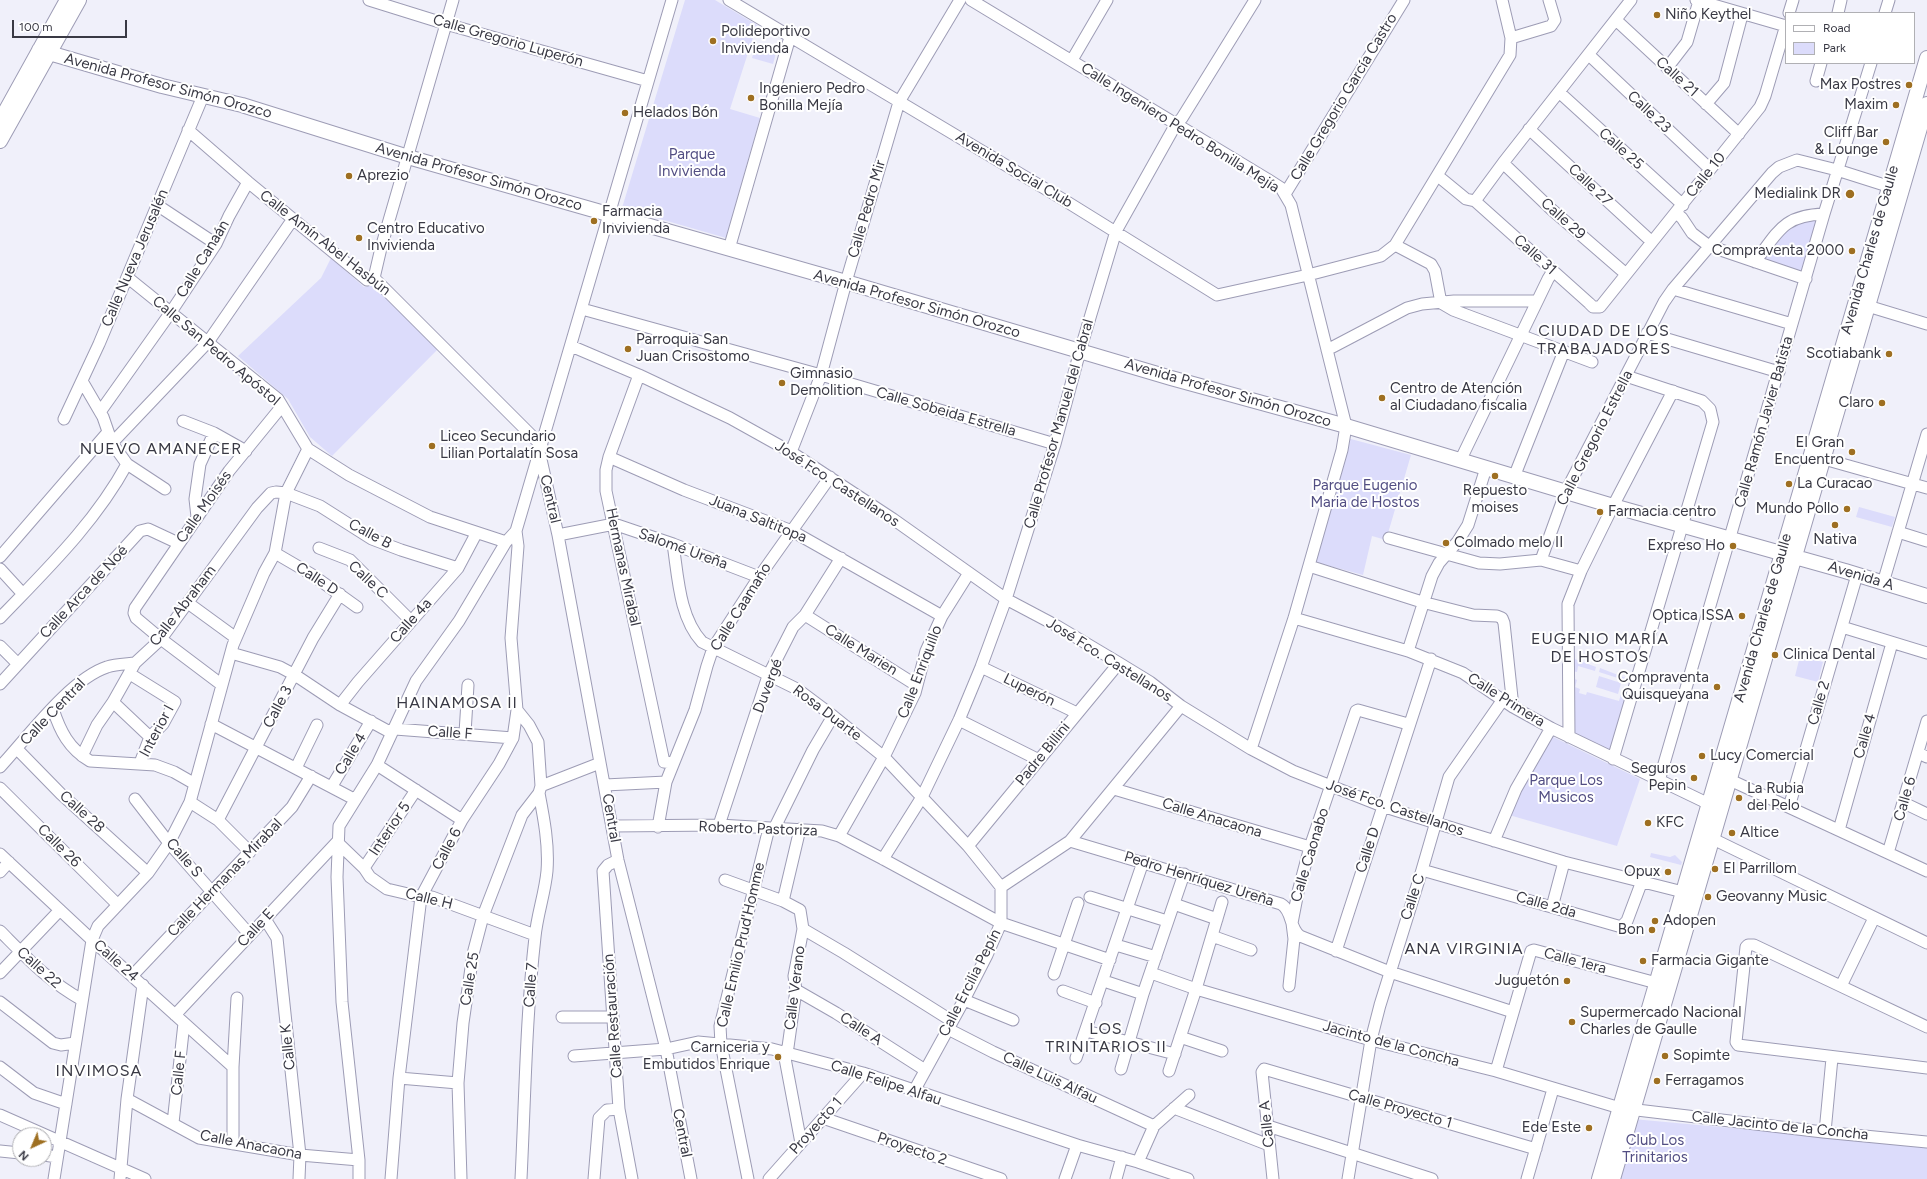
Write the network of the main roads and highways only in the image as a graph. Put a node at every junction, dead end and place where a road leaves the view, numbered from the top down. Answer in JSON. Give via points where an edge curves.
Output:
{"nodes":[{"id":1,"x":67,"y":0,"type":"edge"},
{"id":2,"x":79,"y":0,"type":"edge"},
{"id":3,"x":44,"y":52,"type":"junction"},
{"id":4,"x":1927,"y":58,"type":"edge"},
{"id":5,"x":1926,"y":108,"type":"edge"},
{"id":6,"x":0,"y":121,"type":"edge"},
{"id":7,"x":0,"y":141,"type":"edge"},
{"id":8,"x":1895,"y":189,"type":"junction"},
{"id":9,"x":1861,"y":304,"type":"junction"},
{"id":10,"x":1789,"y":555,"type":"junction"},
{"id":11,"x":1927,"y":596,"type":"edge"},
{"id":12,"x":1626,"y":1109,"type":"junction"},
{"id":13,"x":1599,"y":1179,"type":"edge"},
{"id":14,"x":1613,"y":1179,"type":"edge"}],
"edges":[{"from":1,"to":3,"type":"main road"},
{"from":2,"to":3,"type":"main road"},
{"from":3,"to":6,"type":"main road"},
{"from":3,"to":7,"type":"main road"},
{"from":3,"to":10,"type":"main road","name":"Avenida Profesor Simón Orozco","via":[[162,86],[260,110],[408,157]]},
{"from":4,"to":8,"type":"main road","name":"Avenida Charles de Gaulle"},
{"from":5,"to":8,"type":"main road","name":"Avenida Charles de Gaulle"},
{"from":8,"to":9,"type":"main road","name":"Avenida Charles de Gaulle"},
{"from":9,"to":10,"type":"main road","name":"Avenida Charles de Gaulle"},
{"from":9,"to":10,"type":"main road","name":"Avenida Charles de Gaulle","via":[[1824,459]]},
{"from":10,"to":11,"type":"main road","name":"Avenida A"},
{"from":10,"to":12,"type":"main road","name":"Avenida Charles de Gaulle","via":[[1718,771],[1656,983]]},
{"from":10,"to":12,"type":"main road","name":"Avenida Charles de Gaulle","via":[[1730,780],[1670,987]]},
{"from":12,"to":13,"type":"main road","name":"Avenida Charles de Gaulle"},
{"from":12,"to":14,"type":"main road","name":"Avenida Charles de Gaulle"}]}
